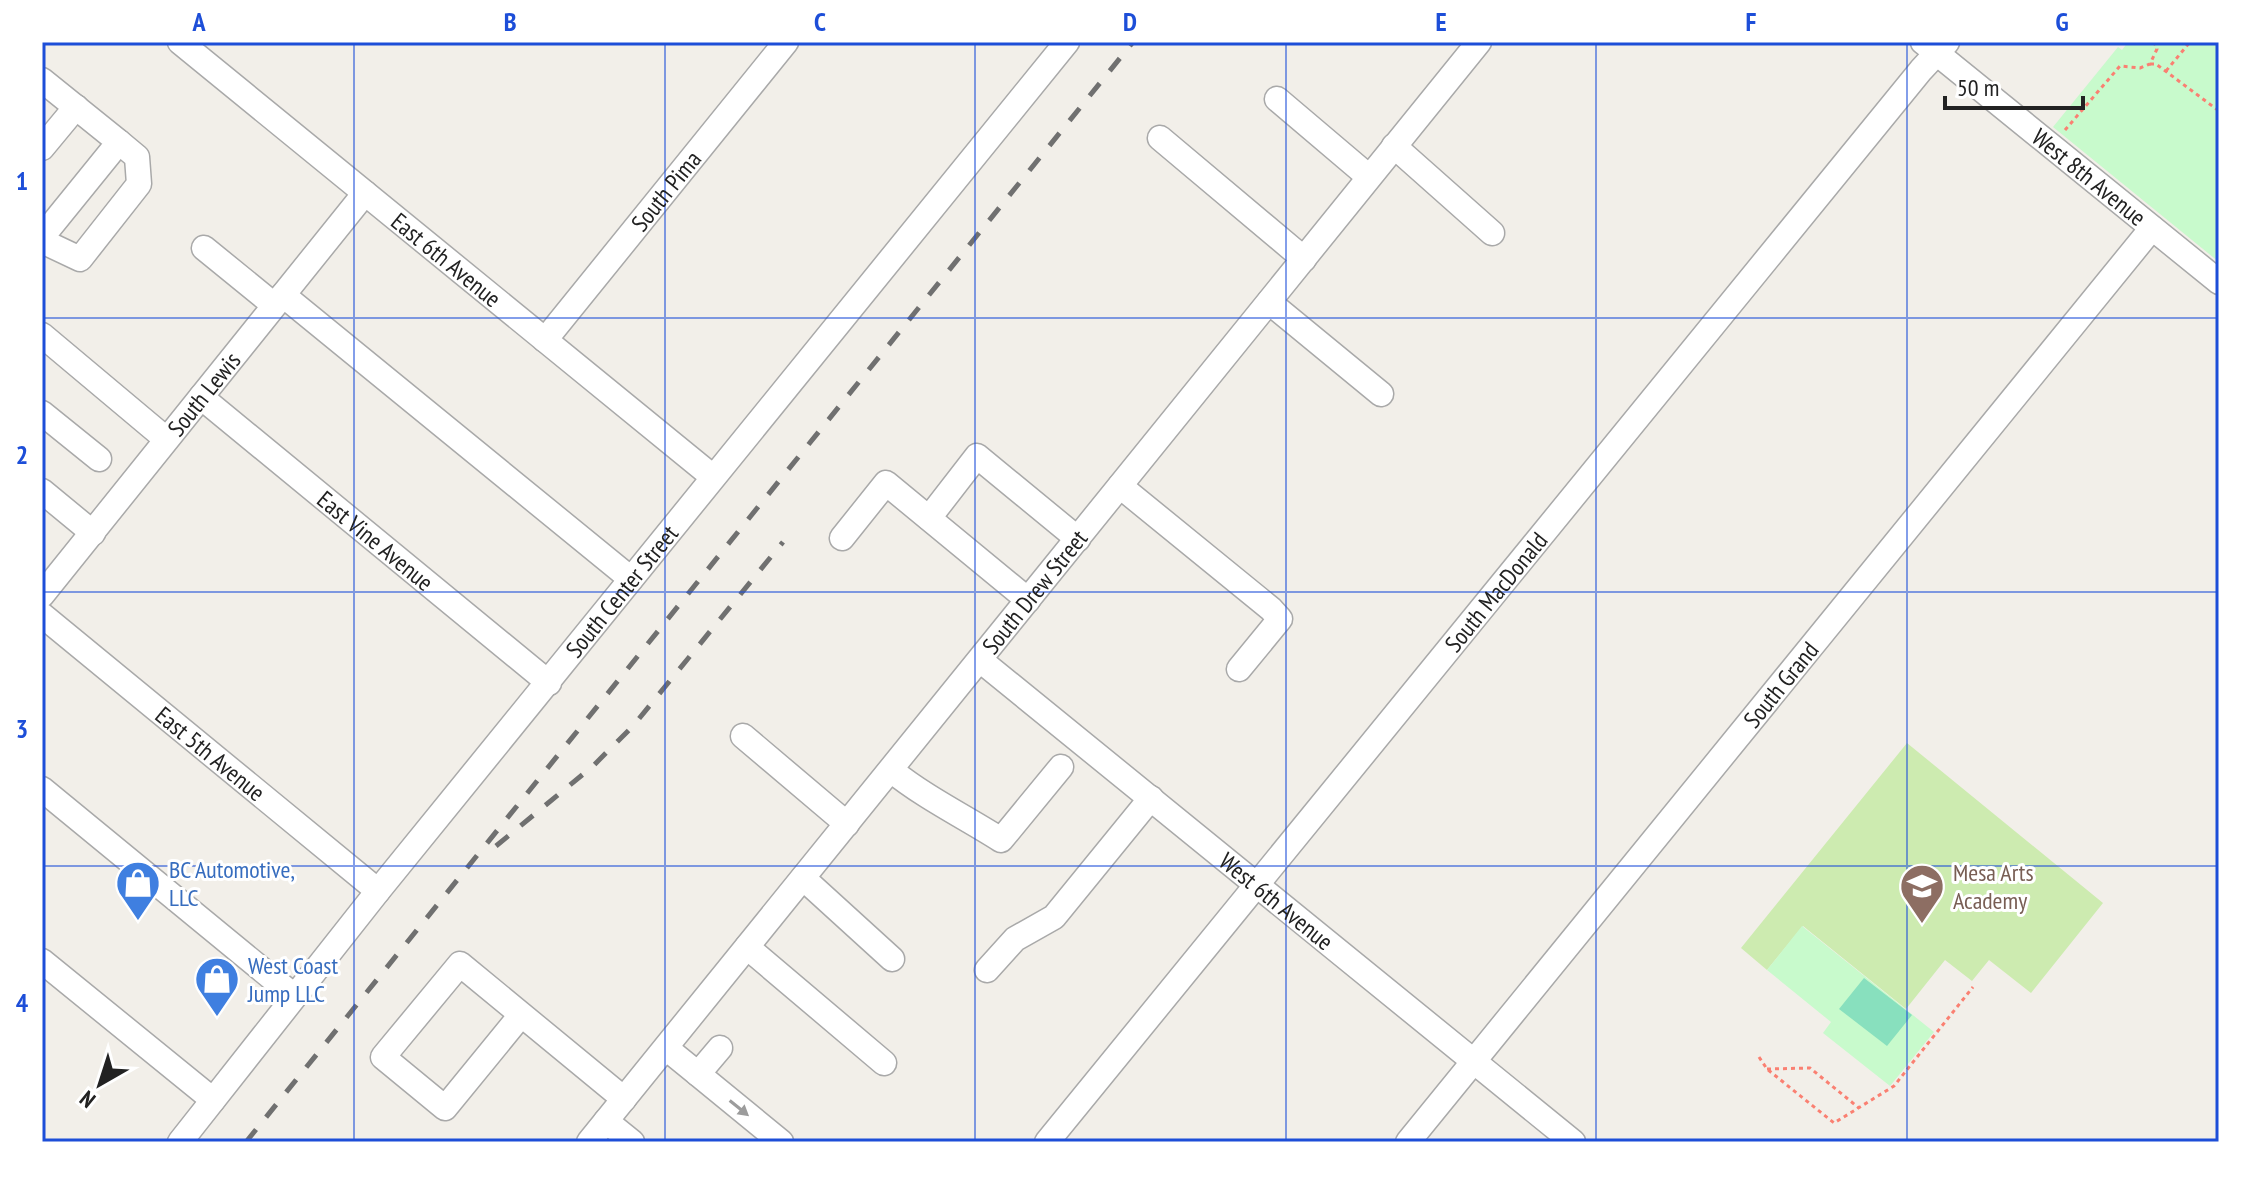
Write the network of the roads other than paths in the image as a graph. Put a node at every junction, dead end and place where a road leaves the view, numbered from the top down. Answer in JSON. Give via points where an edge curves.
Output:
{"nodes":[{"id":1,"x":180,"y":42,"type":"edge"},
{"id":2,"x":786,"y":42,"type":"edge"},
{"id":3,"x":1067,"y":42,"type":"edge"},
{"id":4,"x":1479,"y":42,"type":"edge"},
{"id":5,"x":1935,"y":46,"type":"edge"},
{"id":6,"x":42,"y":80,"type":"edge"},
{"id":7,"x":1277,"y":99,"type":"dead end"},
{"id":8,"x":76,"y":107,"type":"junction"},
{"id":9,"x":1160,"y":138,"type":"dead end"},
{"id":10,"x":119,"y":142,"type":"junction"},
{"id":11,"x":1394,"y":146,"type":"junction"},
{"id":12,"x":42,"y":148,"type":"edge"},
{"id":13,"x":1369,"y":177,"type":"junction"},
{"id":14,"x":365,"y":193,"type":"junction"},
{"id":15,"x":2152,"y":228,"type":"junction"},
{"id":16,"x":1492,"y":233,"type":"dead end"},
{"id":17,"x":42,"y":239,"type":"edge"},
{"id":18,"x":204,"y":248,"type":"dead end"},
{"id":19,"x":1304,"y":259,"type":"junction"},
{"id":20,"x":2219,"y":282,"type":"edge"},
{"id":21,"x":278,"y":300,"type":"junction"},
{"id":22,"x":1269,"y":302,"type":"junction"},
{"id":23,"x":42,"y":335,"type":"edge"},
{"id":24,"x":545,"y":340,"type":"junction"},
{"id":25,"x":1381,"y":394,"type":"dead end"},
{"id":26,"x":201,"y":397,"type":"junction"},
{"id":27,"x":42,"y":413,"type":"edge"},
{"id":28,"x":166,"y":439,"type":"junction"},
{"id":29,"x":99,"y":459,"type":"dead end"},
{"id":30,"x":713,"y":477,"type":"junction"},
{"id":31,"x":1120,"y":486,"type":"junction"},
{"id":32,"x":42,"y":491,"type":"edge"},
{"id":33,"x":929,"y":518,"type":"junction"},
{"id":34,"x":93,"y":533,"type":"junction"},
{"id":35,"x":842,"y":538,"type":"dead end"},
{"id":36,"x":1078,"y":539,"type":"junction"},
{"id":37,"x":631,"y":579,"type":"junction"},
{"id":38,"x":42,"y":595,"type":"edge"},
{"id":39,"x":1028,"y":600,"type":"junction"},
{"id":40,"x":42,"y":615,"type":"edge"},
{"id":41,"x":980,"y":660,"type":"junction"},
{"id":42,"x":1239,"y":669,"type":"dead end"},
{"id":43,"x":549,"y":683,"type":"junction"},
{"id":44,"x":743,"y":736,"type":"dead end"},
{"id":45,"x":1061,"y":767,"type":"dead end"},
{"id":46,"x":891,"y":770,"type":"junction"},
{"id":47,"x":42,"y":789,"type":"edge"},
{"id":48,"x":1151,"y":798,"type":"junction"},
{"id":49,"x":847,"y":824,"type":"junction"},
{"id":50,"x":803,"y":878,"type":"junction"},
{"id":51,"x":1257,"y":884,"type":"junction"},
{"id":52,"x":378,"y":891,"type":"junction"},
{"id":53,"x":747,"y":947,"type":"junction"},
{"id":54,"x":892,"y":959,"type":"dead end"},
{"id":55,"x":42,"y":961,"type":"edge"},
{"id":56,"x":987,"y":970,"type":"dead end"},
{"id":57,"x":294,"y":996,"type":"junction"},
{"id":58,"x":521,"y":1015,"type":"junction"},
{"id":59,"x":666,"y":1048,"type":"junction"},
{"id":60,"x":720,"y":1048,"type":"dead end"},
{"id":61,"x":1475,"y":1061,"type":"junction"},
{"id":62,"x":884,"y":1063,"type":"dead end"},
{"id":63,"x":698,"y":1074,"type":"junction"},
{"id":64,"x":624,"y":1099,"type":"junction"},
{"id":65,"x":213,"y":1100,"type":"junction"},
{"id":66,"x":606,"y":1121,"type":"junction"},
{"id":67,"x":180,"y":1142,"type":"edge"},
{"id":68,"x":589,"y":1142,"type":"edge"},
{"id":69,"x":632,"y":1142,"type":"edge"},
{"id":70,"x":781,"y":1142,"type":"edge"},
{"id":71,"x":1047,"y":1142,"type":"edge"},
{"id":72,"x":1408,"y":1142,"type":"edge"},
{"id":73,"x":1573,"y":1142,"type":"edge"}],
"edges":[{"from":1,"to":14,"type":"street","name":"East 6th Avenue"},
{"from":2,"to":24,"type":"street","name":"South Pima"},
{"from":3,"to":30,"type":"street","name":"South Center Street"},
{"from":4,"to":11,"type":"street","name":"South Drew Street"},
{"from":5,"to":15,"type":"street","name":"West 8th Avenue"},
{"from":5,"to":51,"type":"street","name":"South MacDonald"},
{"from":6,"to":8,"type":"street"},
{"from":7,"to":13,"type":"street"},
{"from":8,"to":10,"type":"street"},
{"from":8,"to":12,"type":"street"},
{"from":9,"to":19,"type":"street"},
{"from":10,"to":17,"type":"street"},
{"from":10,"to":17,"type":"street","via":[[137,157],[139,184],[80,259]]},
{"from":11,"to":13,"type":"street","name":"South Drew Street"},
{"from":11,"to":16,"type":"street"},
{"from":13,"to":19,"type":"street","name":"South Drew Street"},
{"from":14,"to":21,"type":"street","name":"South Lewis"},
{"from":14,"to":24,"type":"street","name":"East 6th Avenue"},
{"from":15,"to":20,"type":"street","name":"West 8th Avenue"},
{"from":15,"to":61,"type":"street","name":"South Grand"},
{"from":18,"to":21,"type":"street"},
{"from":19,"to":22,"type":"street","name":"South Drew Street"},
{"from":21,"to":26,"type":"street","name":"South Lewis"},
{"from":21,"to":37,"type":"street"},
{"from":22,"to":25,"type":"street"},
{"from":22,"to":31,"type":"street","name":"South Drew Street"},
{"from":23,"to":28,"type":"street"},
{"from":24,"to":30,"type":"street","name":"East 6th Avenue"},
{"from":26,"to":28,"type":"street","name":"South Lewis"},
{"from":26,"to":43,"type":"street","name":"East Vine Avenue"},
{"from":27,"to":29,"type":"street"},
{"from":28,"to":34,"type":"street","name":"South Lewis"},
{"from":30,"to":37,"type":"street","name":"South Center Street"},
{"from":31,"to":36,"type":"street","name":"South Drew Street"},
{"from":31,"to":42,"type":"street","via":[[1280,619]]},
{"from":32,"to":34,"type":"street"},
{"from":33,"to":35,"type":"street","via":[[886,483]]},
{"from":33,"to":36,"type":"street","via":[[977,456]]},
{"from":33,"to":39,"type":"street"},
{"from":34,"to":38,"type":"street","name":"South Lewis"},
{"from":36,"to":39,"type":"street","name":"South Drew Street"},
{"from":37,"to":43,"type":"street","name":"South Center Street"},
{"from":39,"to":41,"type":"street","name":"South Drew Street"},
{"from":40,"to":52,"type":"street","name":"East 5th Avenue"},
{"from":41,"to":46,"type":"street","name":"South Drew Street"},
{"from":41,"to":48,"type":"street","name":"West 6th Avenue"},
{"from":43,"to":52,"type":"street","name":"South Center Street"},
{"from":44,"to":49,"type":"street"},
{"from":45,"to":46,"type":"street","via":[[1001,840]]},
{"from":46,"to":49,"type":"street","name":"South Drew Street"},
{"from":47,"to":57,"type":"street"},
{"from":48,"to":51,"type":"street","name":"West 6th Avenue"},
{"from":48,"to":56,"type":"street","via":[[1054,917],[1015,939]]},
{"from":49,"to":50,"type":"street","name":"South Drew Street"},
{"from":50,"to":53,"type":"street","name":"South Drew Street"},
{"from":50,"to":54,"type":"street"},
{"from":51,"to":61,"type":"street","name":"West 6th Avenue"},
{"from":51,"to":71,"type":"street","name":"South MacDonald"},
{"from":52,"to":57,"type":"street","name":"South Center Street"},
{"from":53,"to":59,"type":"street","name":"South Drew Street"},
{"from":53,"to":62,"type":"street"},
{"from":55,"to":65,"type":"street"},
{"from":57,"to":65,"type":"street","name":"South Center Street"},
{"from":58,"to":58,"type":"street","via":[[460,964],[383,1057],[445,1108]]},
{"from":58,"to":64,"type":"street"},
{"from":59,"to":63,"type":"street"},
{"from":59,"to":64,"type":"street","name":"South Drew Street"},
{"from":60,"to":63,"type":"street"},
{"from":61,"to":72,"type":"street","name":"South Grand"},
{"from":61,"to":73,"type":"street","name":"West 6th Avenue"},
{"from":63,"to":70,"type":"street","one_way":true},
{"from":64,"to":66,"type":"street","name":"South Drew Street"},
{"from":65,"to":67,"type":"street","name":"South Center Street"},
{"from":66,"to":68,"type":"street","name":"South Drew Street"},
{"from":66,"to":69,"type":"street"}]}
